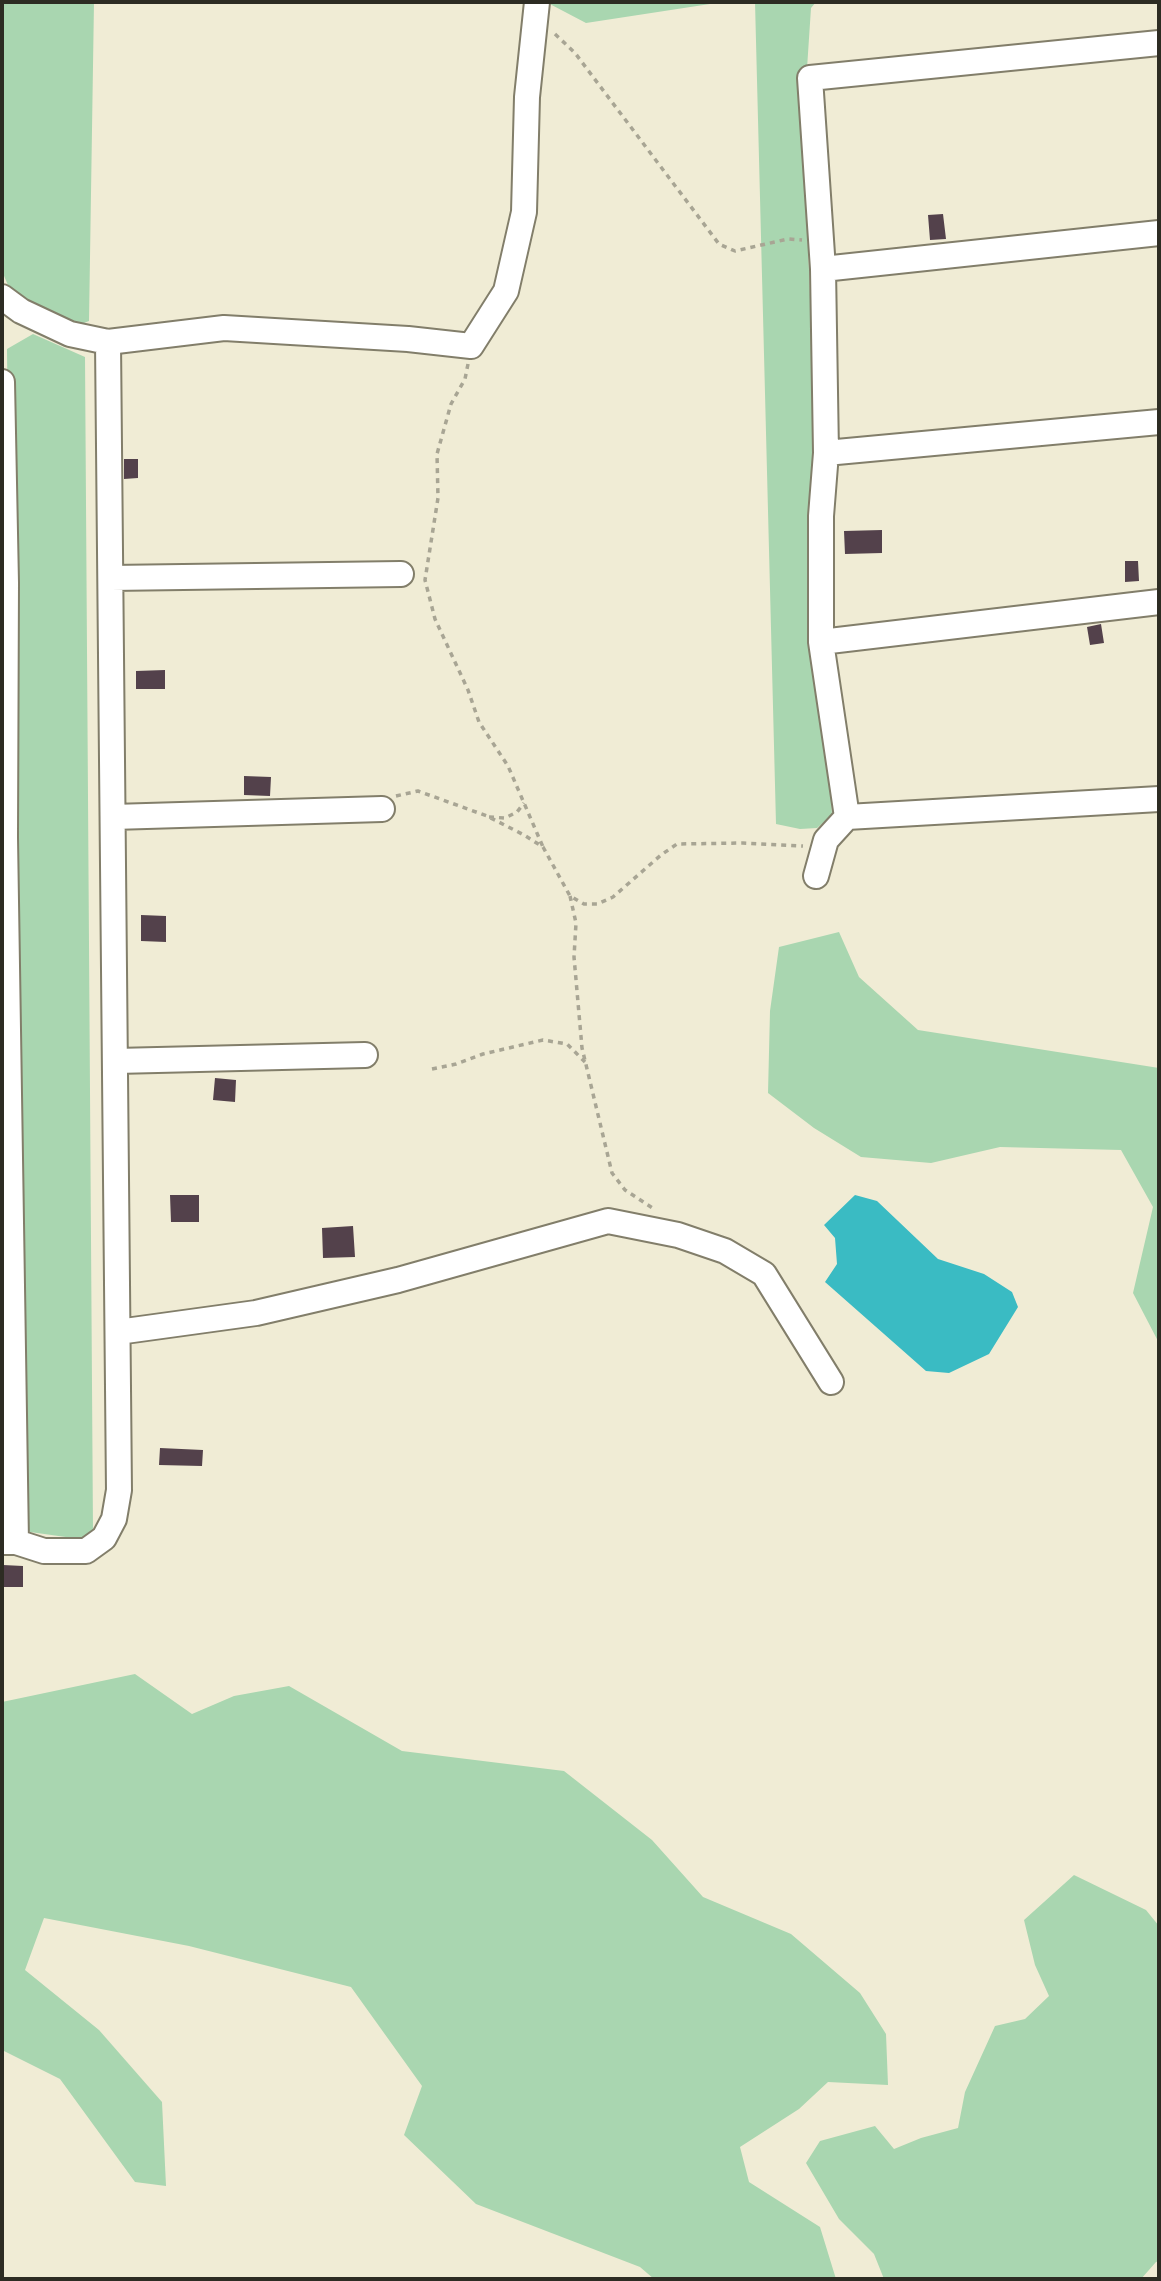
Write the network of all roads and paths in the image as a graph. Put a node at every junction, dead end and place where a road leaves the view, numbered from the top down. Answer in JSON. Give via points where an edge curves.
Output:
{"nodes":[{"id":1,"x":536,"y":9,"type":"edge"},
{"id":2,"x":1159,"y":43,"type":"edge"},
{"id":3,"x":1159,"y":233,"type":"edge"},
{"id":4,"x":823,"y":269,"type":"junction"},
{"id":5,"x":2,"y":297,"type":"edge"},
{"id":6,"x":108,"y":342,"type":"junction"},
{"id":7,"x":471,"y":346,"type":"junction"},
{"id":8,"x":2,"y":382,"type":"edge"},
{"id":9,"x":1159,"y":422,"type":"edge"},
{"id":10,"x":826,"y":453,"type":"junction"},
{"id":11,"x":401,"y":574,"type":"dead end"},
{"id":12,"x":111,"y":578,"type":"junction"},
{"id":13,"x":4,"y":583,"type":"edge"},
{"id":14,"x":1159,"y":602,"type":"edge"},
{"id":15,"x":821,"y":642,"type":"junction"},
{"id":16,"x":1159,"y":799,"type":"edge"},
{"id":17,"x":524,"y":802,"type":"junction"},
{"id":18,"x":382,"y":808,"type":"joint"},
{"id":19,"x":487,"y":816,"type":"junction"},
{"id":20,"x":113,"y":817,"type":"junction"},
{"id":21,"x":847,"y":817,"type":"junction"},
{"id":22,"x":4,"y":837,"type":"edge"},
{"id":23,"x":826,"y":840,"type":"junction"},
{"id":24,"x":543,"y":847,"type":"junction"},
{"id":25,"x":816,"y":876,"type":"dead end"},
{"id":26,"x":570,"y":896,"type":"junction"},
{"id":27,"x":365,"y":1055,"type":"dead end"},
{"id":28,"x":116,"y":1060,"type":"junction"},
{"id":29,"x":586,"y":1063,"type":"junction"},
{"id":30,"x":432,"y":1069,"type":"dead end"},
{"id":31,"x":5,"y":1070,"type":"edge"},
{"id":32,"x":678,"y":1235,"type":"junction"},
{"id":33,"x":8,"y":1314,"type":"edge"},
{"id":34,"x":118,"y":1332,"type":"junction"},
{"id":35,"x":831,"y":1382,"type":"dead end"},
{"id":36,"x":9,"y":1542,"type":"edge"}],
"edges":[{"from":1,"to":4,"type":"path","via":[[575,53],[719,244],[735,251],[788,239],[811,241]]},
{"from":1,"to":7,"type":"street","via":[[527,97],[524,212],[506,291]]},
{"from":2,"to":4,"type":"street","via":[[810,78]]},
{"from":3,"to":4,"type":"street"},
{"from":4,"to":10,"type":"street"},
{"from":5,"to":6,"type":"street","via":[[70,334]]},
{"from":6,"to":7,"type":"street","via":[[224,328]]},
{"from":6,"to":12,"type":"street"},
{"from":7,"to":17,"type":"path","via":[[465,379],[451,404],[438,454],[438,498],[425,580],[435,619],[479,722],[508,766]]},
{"from":8,"to":13,"type":"street"},
{"from":9,"to":10,"type":"street"},
{"from":10,"to":15,"type":"street"},
{"from":11,"to":12,"type":"street"},
{"from":12,"to":20,"type":"street"},
{"from":13,"to":22,"type":"street"},
{"from":14,"to":15,"type":"street"},
{"from":15,"to":21,"type":"street"},
{"from":16,"to":21,"type":"street"},
{"from":17,"to":19,"type":"path","via":[[505,818]]},
{"from":17,"to":24,"type":"path"},
{"from":18,"to":19,"type":"path","via":[[389,798],[418,791]]},
{"from":18,"to":20,"type":"street"},
{"from":19,"to":24,"type":"path"},
{"from":20,"to":28,"type":"street"},
{"from":21,"to":23,"type":"street"},
{"from":22,"to":31,"type":"street"},
{"from":23,"to":25,"type":"street"},
{"from":23,"to":26,"type":"path","via":[[802,846],[677,844],[613,897],[584,904]]},
{"from":24,"to":26,"type":"path"},
{"from":26,"to":29,"type":"path"},
{"from":27,"to":28,"type":"street"},
{"from":28,"to":34,"type":"street"},
{"from":29,"to":30,"type":"path","via":[[567,1044],[543,1040]]},
{"from":29,"to":32,"type":"path","via":[[612,1173]]},
{"from":31,"to":33,"type":"street"},
{"from":32,"to":34,"type":"street","via":[[608,1221],[398,1280],[256,1313]]},
{"from":32,"to":35,"type":"street","via":[[725,1251],[764,1274]]},
{"from":33,"to":36,"type":"street"},
{"from":34,"to":36,"type":"street","via":[[119,1490],[114,1519],[104,1538],[86,1551],[44,1551]]}]}
